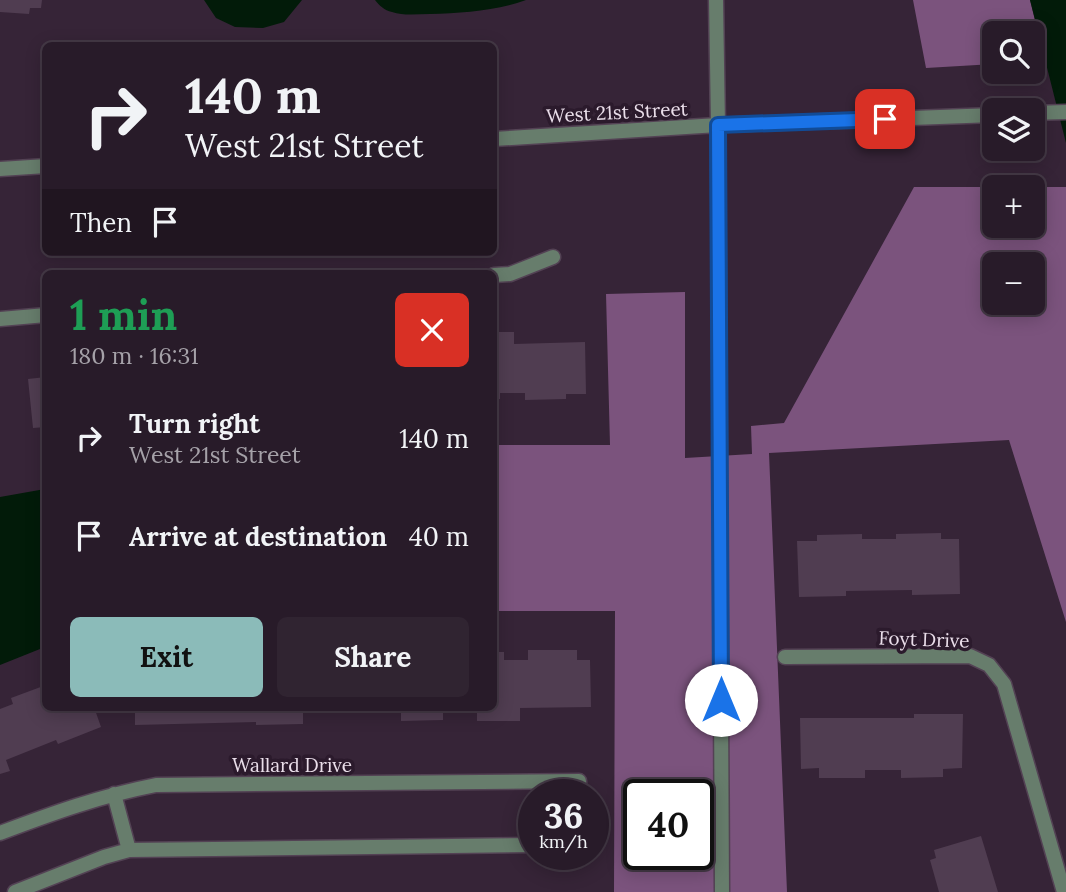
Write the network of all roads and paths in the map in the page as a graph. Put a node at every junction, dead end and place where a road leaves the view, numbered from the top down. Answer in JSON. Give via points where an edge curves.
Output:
{"nodes":[{"id":1,"x":716,"y":0,"type":"edge"},
{"id":2,"x":1066,"y":112,"type":"edge"},
{"id":3,"x":1045,"y":113,"type":"edge"},
{"id":4,"x":982,"y":115,"type":"edge"},
{"id":5,"x":718,"y":125,"type":"junction"},
{"id":6,"x":497,"y":139,"type":"edge"},
{"id":7,"x":42,"y":166,"type":"edge"},
{"id":8,"x":0,"y":169,"type":"edge"},
{"id":9,"x":553,"y":257,"type":"dead end"},
{"id":10,"x":497,"y":275,"type":"edge"},
{"id":11,"x":42,"y":315,"type":"edge"},
{"id":12,"x":0,"y":319,"type":"edge"},
{"id":13,"x":785,"y":657,"type":"dead end"},
{"id":14,"x":518,"y":782,"type":"edge"},
{"id":15,"x":114,"y":794,"type":"junction"},
{"id":16,"x":0,"y":833,"type":"edge"},
{"id":17,"x":518,"y":845,"type":"edge"},
{"id":18,"x":129,"y":850,"type":"junction"},
{"id":19,"x":15,"y":892,"type":"edge"},
{"id":20,"x":722,"y":892,"type":"edge"},
{"id":21,"x":1064,"y":892,"type":"edge"}],
"edges":[{"from":1,"to":5,"type":"street"},
{"from":2,"to":3,"type":"street"},
{"from":4,"to":5,"type":"street","name":"West 21st Street"},
{"from":5,"to":6,"type":"street","name":"West 21st Street"},
{"from":5,"to":20,"type":"street"},
{"from":7,"to":8,"type":"street"},
{"from":9,"to":10,"type":"street"},
{"from":11,"to":12,"type":"street"},
{"from":13,"to":21,"type":"street","name":"Foyt Drive","via":[[970,656],[989,665],[1006,690]]},
{"from":14,"to":15,"type":"street","name":"Wallard Drive","via":[[156,785]]},
{"from":15,"to":16,"type":"street","name":"Wallard Drive"},
{"from":15,"to":18,"type":"street"},
{"from":17,"to":18,"type":"street"},
{"from":18,"to":19,"type":"street"}]}
